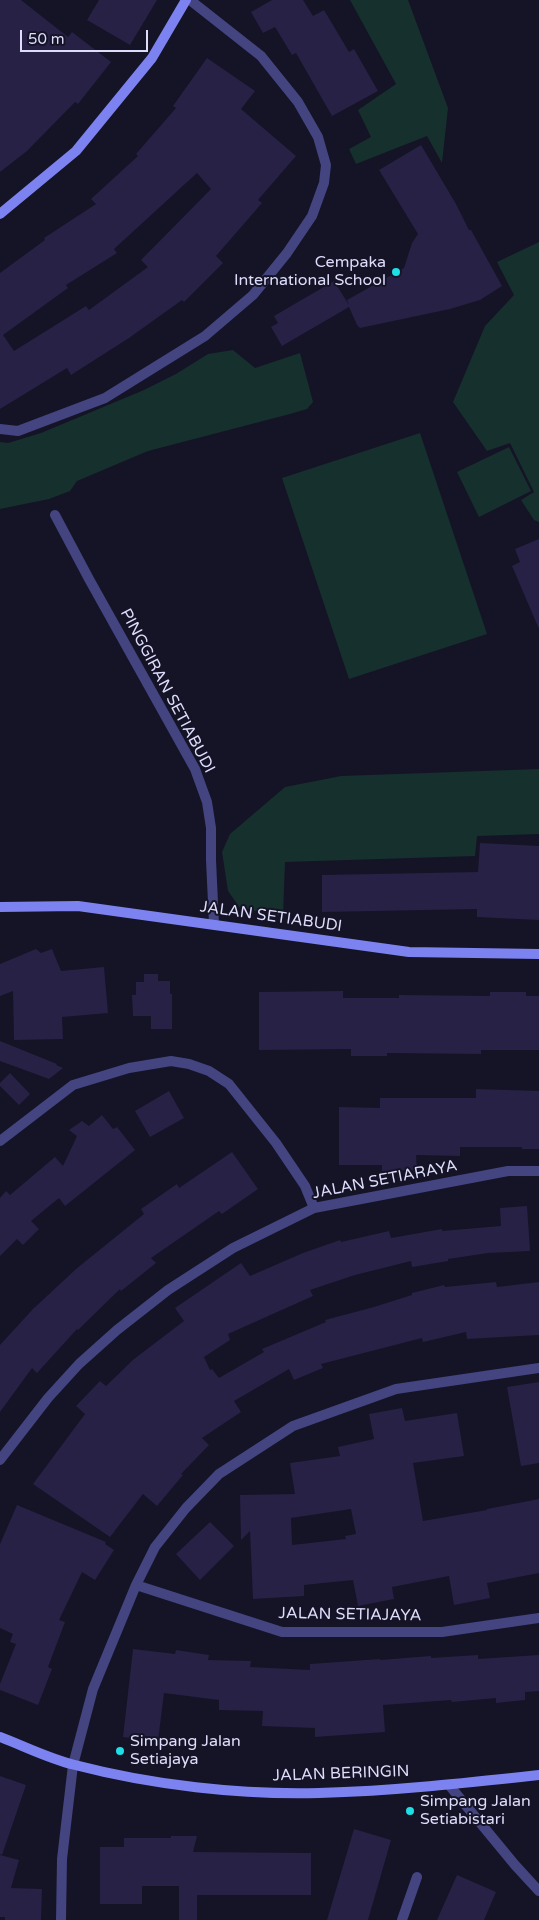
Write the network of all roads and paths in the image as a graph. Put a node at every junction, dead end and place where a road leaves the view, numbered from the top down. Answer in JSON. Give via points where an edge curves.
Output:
{"nodes":[{"id":1,"x":188,"y":0,"type":"edge"},
{"id":2,"x":0,"y":214,"type":"edge"},
{"id":3,"x":0,"y":429,"type":"edge"},
{"id":4,"x":55,"y":515,"type":"dead end"},
{"id":5,"x":0,"y":907,"type":"edge"},
{"id":6,"x":214,"y":924,"type":"junction"},
{"id":7,"x":539,"y":954,"type":"edge"},
{"id":8,"x":0,"y":1141,"type":"edge"},
{"id":9,"x":539,"y":1171,"type":"edge"},
{"id":10,"x":314,"y":1208,"type":"junction"},
{"id":11,"x":539,"y":1368,"type":"edge"},
{"id":12,"x":0,"y":1460,"type":"edge"},
{"id":13,"x":136,"y":1585,"type":"junction"},
{"id":14,"x":539,"y":1618,"type":"edge"},
{"id":15,"x":0,"y":1737,"type":"edge"},
{"id":16,"x":72,"y":1765,"type":"junction"},
{"id":17,"x":539,"y":1775,"type":"edge"},
{"id":18,"x":449,"y":1785,"type":"junction"},
{"id":19,"x":417,"y":1877,"type":"dead end"},
{"id":20,"x":539,"y":1891,"type":"edge"},
{"id":21,"x":61,"y":1920,"type":"edge"},
{"id":22,"x":402,"y":1920,"type":"edge"}],
"edges":[{"from":1,"to":2,"type":"street","via":[[152,58],[76,150]]},
{"from":1,"to":3,"type":"street","via":[[260,56],[298,102],[318,137],[326,165],[324,183],[312,216],[288,253],[252,295],[205,336],[106,398],[18,431]]},
{"from":4,"to":6,"type":"street","name":"PINGGIRAN SETIABUDI","via":[[196,769],[207,802],[211,828]]},
{"from":5,"to":6,"type":"street","name":"JALAN SETIABUDI","via":[[78,906]]},
{"from":6,"to":7,"type":"street","name":"JALAN SETIABUDI","via":[[409,952]]},
{"from":8,"to":10,"type":"street","via":[[73,1085],[129,1068],[171,1062],[189,1064],[209,1070],[229,1084],[276,1143],[305,1186]]},
{"from":9,"to":10,"type":"street","name":"JALAN SETIARAYA","via":[[508,1171]]},
{"from":10,"to":12,"type":"street","name":"JALAN SETIARAYA","via":[[233,1248],[168,1290],[116,1330],[48,1398]]},
{"from":11,"to":13,"type":"street","via":[[396,1389],[293,1426],[219,1474],[186,1508],[156,1547]]},
{"from":13,"to":14,"type":"street","name":"JALAN SETIAJAYA","via":[[282,1632],[442,1632]]},
{"from":13,"to":16,"type":"street","via":[[93,1689]]},
{"from":15,"to":16,"type":"street","name":"JALAN BERINGIN"},
{"from":16,"to":18,"type":"street","name":"JALAN BERINGIN","via":[[198,1788],[254,1791],[318,1793]]},
{"from":16,"to":21,"type":"street","via":[[62,1859]]},
{"from":17,"to":18,"type":"street","name":"JALAN BERINGIN"},
{"from":18,"to":20,"type":"street"},
{"from":19,"to":22,"type":"street"}]}
